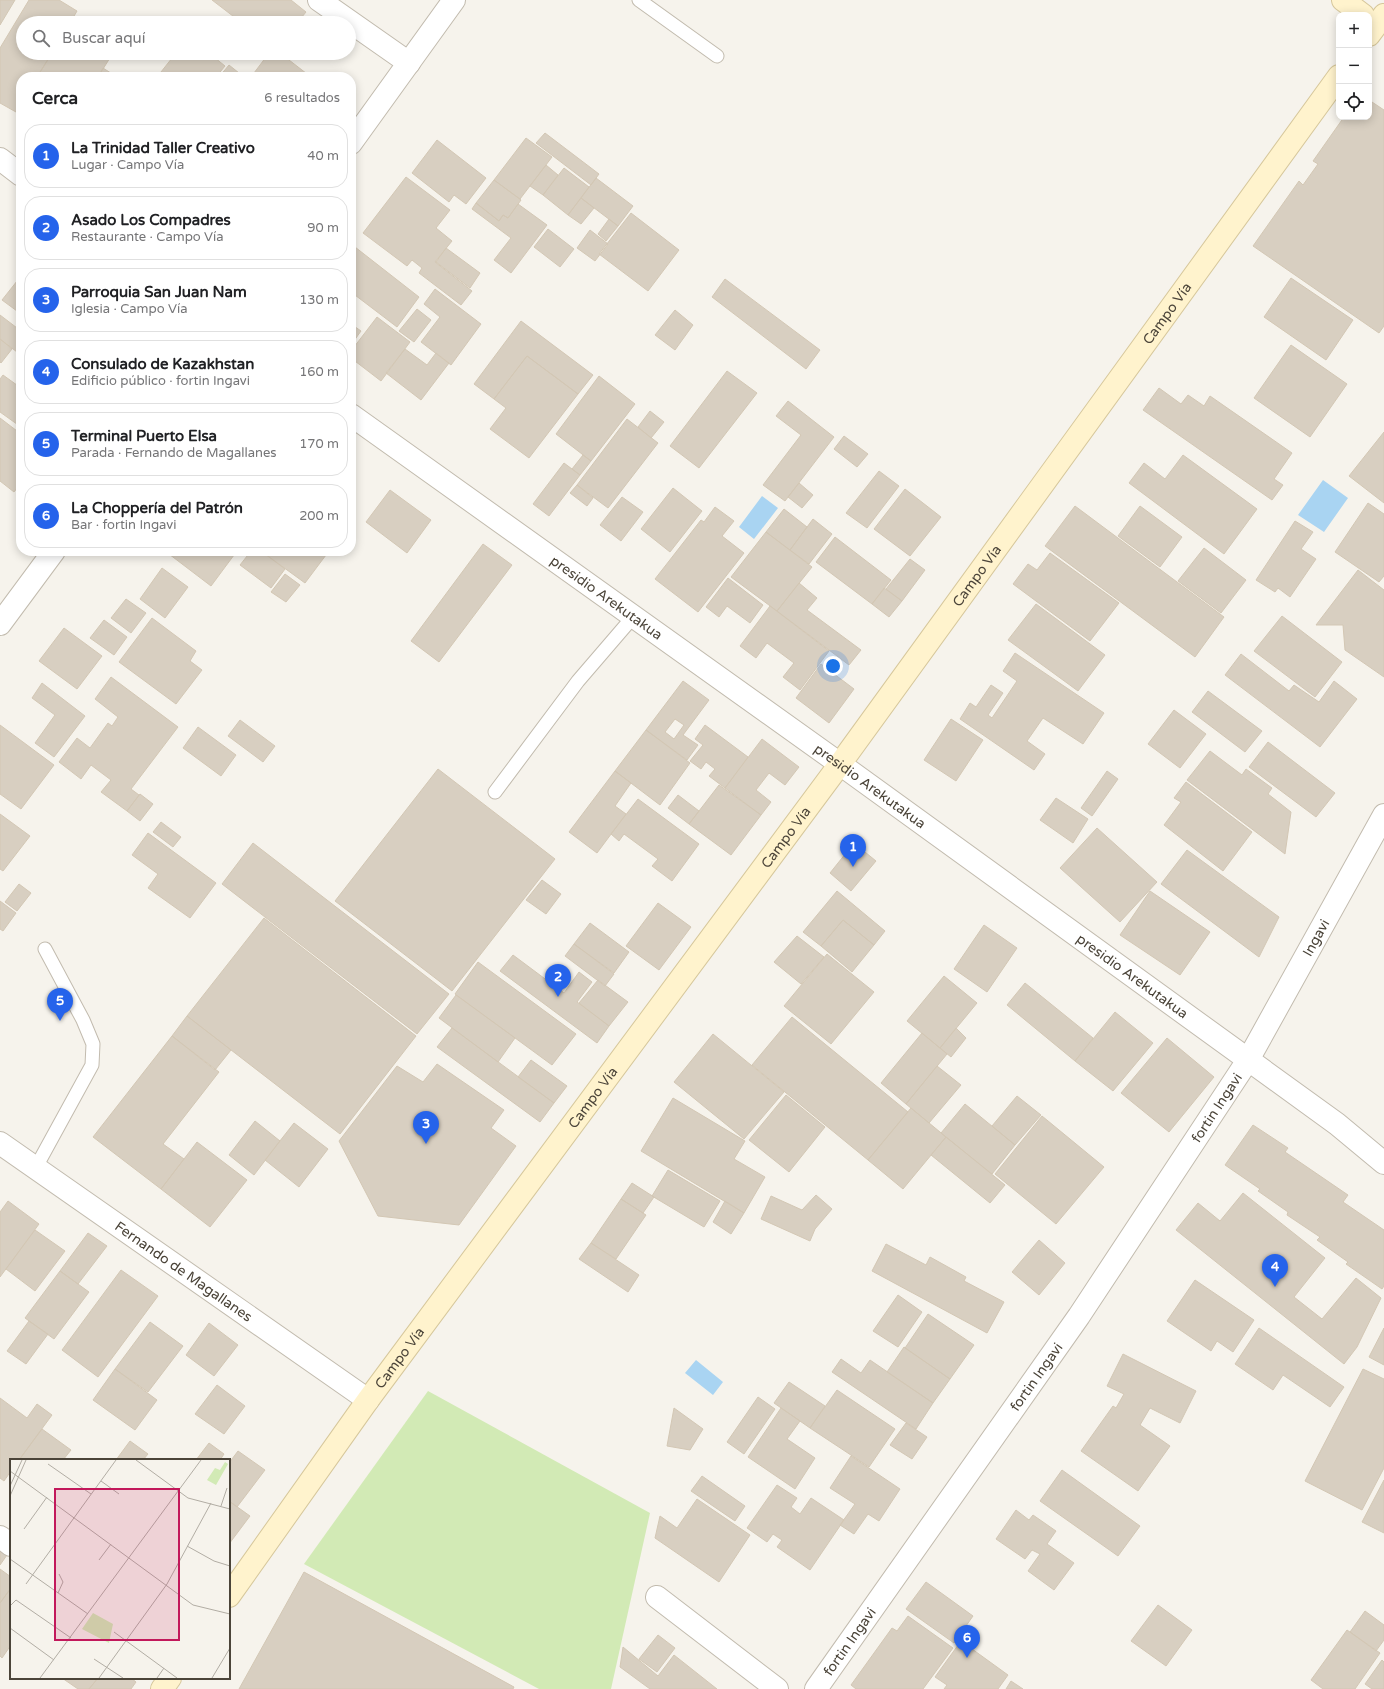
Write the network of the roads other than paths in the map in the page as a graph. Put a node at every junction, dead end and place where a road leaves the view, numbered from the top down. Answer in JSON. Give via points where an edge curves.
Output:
{"nodes":[{"id":1,"x":320,"y":0,"type":"edge"},
{"id":2,"x":454,"y":0,"type":"edge"},
{"id":3,"x":639,"y":0,"type":"edge"},
{"id":4,"x":1343,"y":0,"type":"edge"},
{"id":5,"x":343,"y":16,"type":"edge"},
{"id":6,"x":1374,"y":23,"type":"edge"},
{"id":7,"x":356,"y":25,"type":"edge"},
{"id":8,"x":716,"y":56,"type":"dead end"},
{"id":9,"x":409,"y":63,"type":"junction"},
{"id":10,"x":1336,"y":80,"type":"edge"},
{"id":11,"x":356,"y":136,"type":"edge"},
{"id":12,"x":0,"y":159,"type":"edge"},
{"id":13,"x":16,"y":171,"type":"edge"},
{"id":14,"x":356,"y":419,"type":"edge"},
{"id":15,"x":50,"y":556,"type":"edge"},
{"id":16,"x":633,"y":617,"type":"junction"},
{"id":17,"x":0,"y":624,"type":"edge"},
{"id":18,"x":840,"y":764,"type":"junction"},
{"id":19,"x":495,"y":792,"type":"dead end"},
{"id":20,"x":1384,"y":815,"type":"edge"},
{"id":21,"x":45,"y":949,"type":"dead end"},
{"id":22,"x":1248,"y":1060,"type":"junction"},
{"id":23,"x":0,"y":1143,"type":"edge"},
{"id":24,"x":1384,"y":1163,"type":"edge"},
{"id":25,"x":35,"y":1169,"type":"junction"},
{"id":26,"x":368,"y":1400,"type":"junction"},
{"id":27,"x":0,"y":1537,"type":"edge"},
{"id":28,"x":10,"y":1544,"type":"edge"},
{"id":29,"x":230,"y":1595,"type":"edge"},
{"id":30,"x":657,"y":1597,"type":"dead end"},
{"id":31,"x":169,"y":1679,"type":"edge"},
{"id":32,"x":162,"y":1689,"type":"edge"},
{"id":33,"x":777,"y":1689,"type":"edge"},
{"id":34,"x":816,"y":1689,"type":"edge"}],
"edges":[{"from":1,"to":5,"type":"street"},
{"from":2,"to":9,"type":"street"},
{"from":3,"to":8,"type":"lane"},
{"from":4,"to":6,"type":"street"},
{"from":7,"to":9,"type":"street"},
{"from":9,"to":11,"type":"street"},
{"from":10,"to":18,"type":"street","name":"Campo Vía"},
{"from":12,"to":13,"type":"street"},
{"from":14,"to":16,"type":"street","name":"presidio Arekutakua"},
{"from":15,"to":17,"type":"street"},
{"from":16,"to":18,"type":"street","name":"presidio Arekutakua"},
{"from":16,"to":19,"type":"lane","via":[[578,681]]},
{"from":18,"to":22,"type":"street","name":"presidio Arekutakua"},
{"from":18,"to":26,"type":"street","name":"Campo Vía"},
{"from":20,"to":22,"type":"street","name":"Ingavi"},
{"from":21,"to":25,"type":"lane","via":[[93,1044],[92,1065]]},
{"from":22,"to":24,"type":"street","name":"presidio Arekutakua","via":[[1337,1124]]},
{"from":22,"to":34,"type":"street","name":"fortin Ingavi","via":[[1079,1316]]},
{"from":23,"to":25,"type":"street","name":"Fernando de Magallanes"},
{"from":25,"to":26,"type":"street","name":"Fernando de Magallanes"},
{"from":26,"to":29,"type":"street","name":"Campo Vía"},
{"from":27,"to":28,"type":"street"},
{"from":30,"to":33,"type":"street"},
{"from":31,"to":32,"type":"street"}]}
